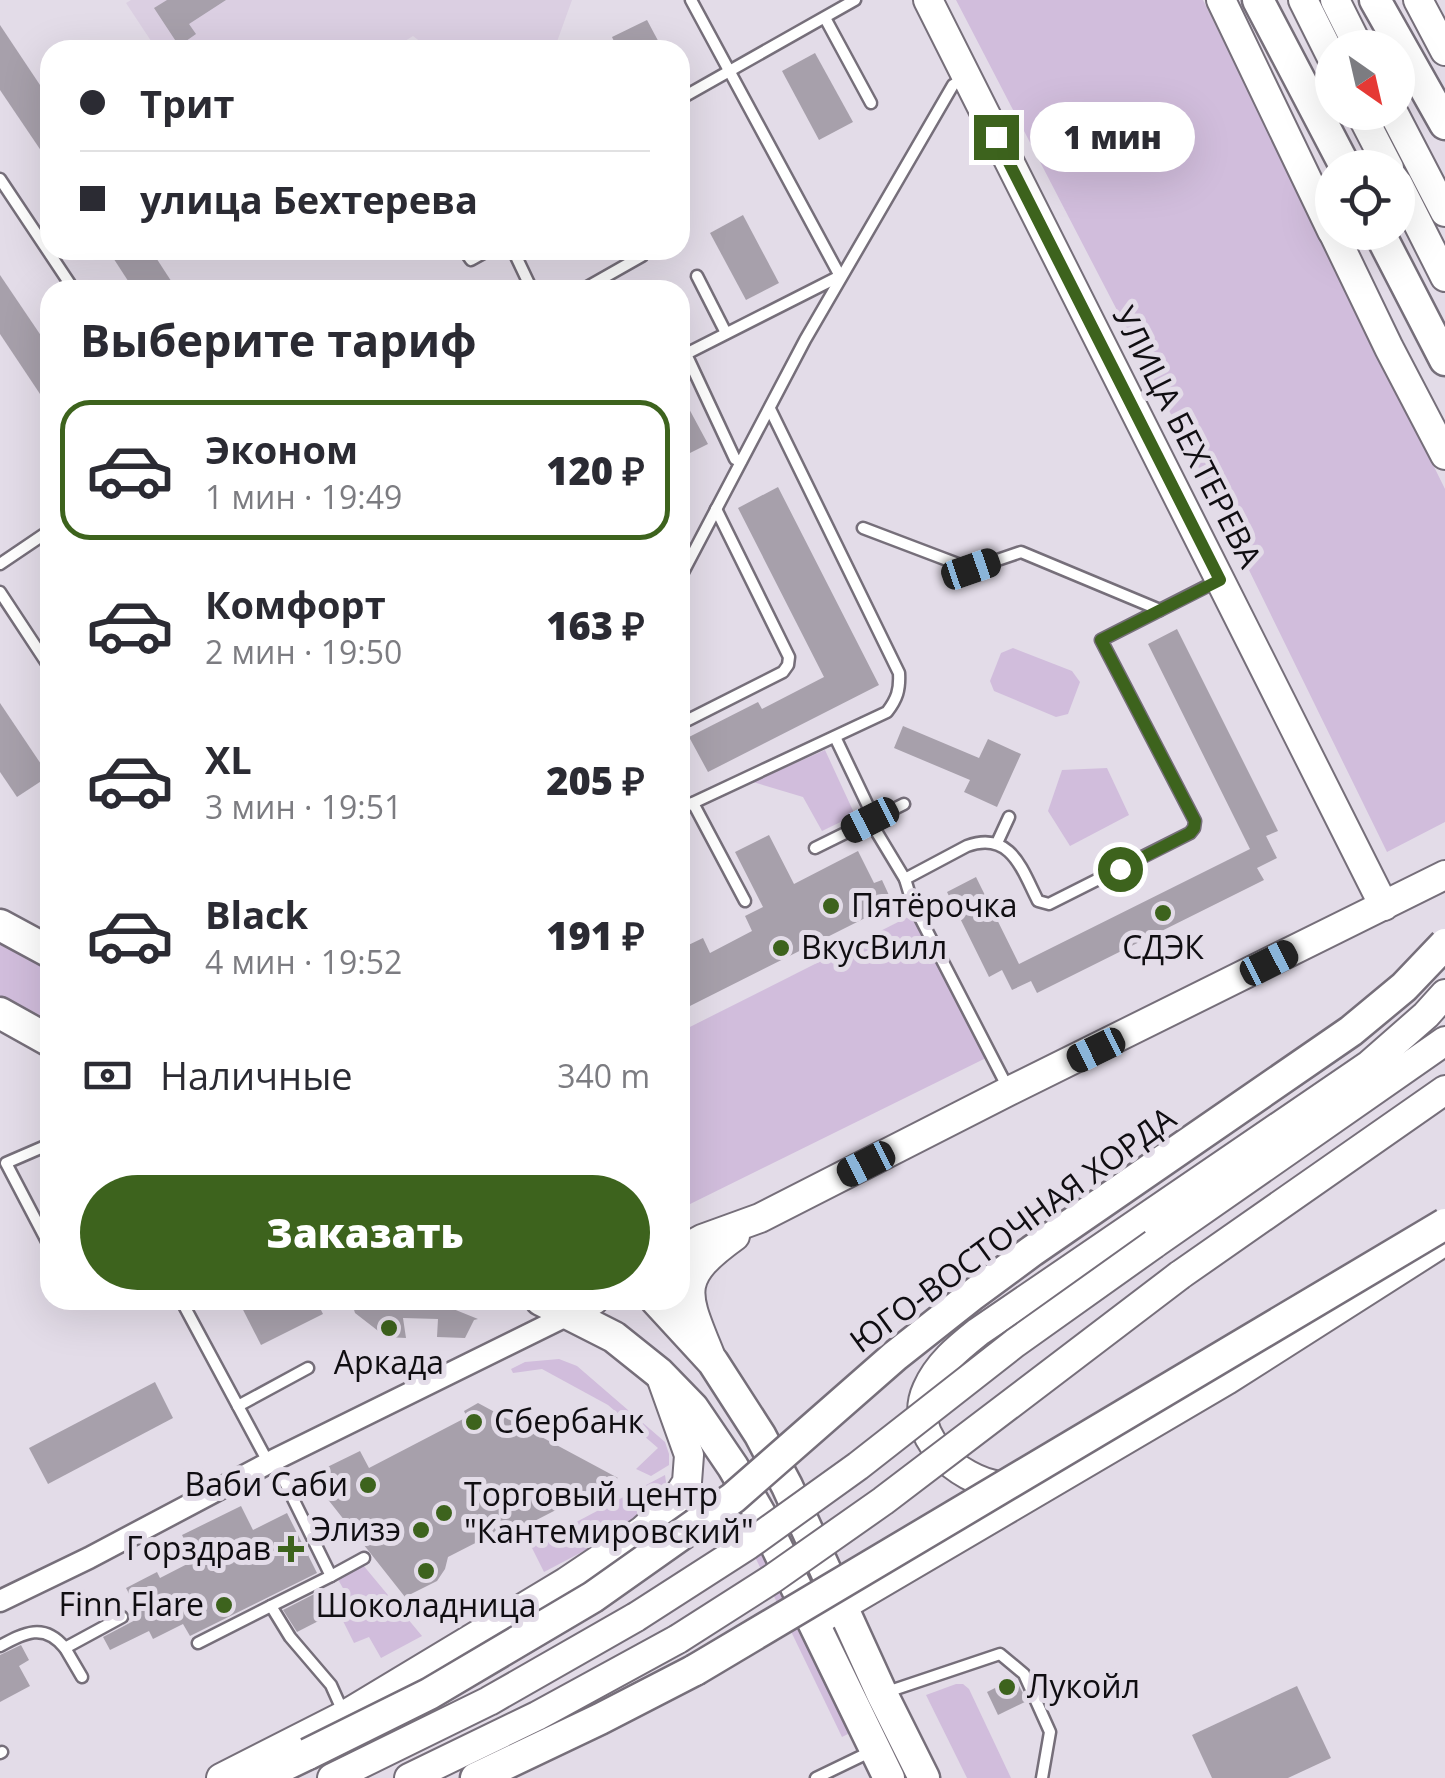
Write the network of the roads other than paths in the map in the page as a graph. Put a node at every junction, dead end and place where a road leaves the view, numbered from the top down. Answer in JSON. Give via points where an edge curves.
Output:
{"nodes":[{"id":1,"x":691,"y":0,"type":"edge"},
{"id":2,"x":856,"y":0,"type":"edge"},
{"id":3,"x":928,"y":0,"type":"edge"},
{"id":4,"x":1222,"y":0,"type":"edge"},
{"id":5,"x":1258,"y":0,"type":"edge"},
{"id":6,"x":1302,"y":0,"type":"edge"},
{"id":7,"x":1335,"y":0,"type":"edge"},
{"id":8,"x":1376,"y":0,"type":"edge"},
{"id":9,"x":1418,"y":0,"type":"edge"},
{"id":10,"x":825,"y":18,"type":"junction"},
{"id":11,"x":1318,"y":30,"type":"edge"},
{"id":12,"x":1351,"y":30,"type":"edge"},
{"id":13,"x":1445,"y":51,"type":"edge"},
{"id":14,"x":730,"y":72,"type":"junction"},
{"id":15,"x":966,"y":77,"type":"junction"},
{"id":16,"x":690,"y":94,"type":"edge"},
{"id":17,"x":872,"y":103,"type":"dead end"},
{"id":18,"x":1445,"y":124,"type":"edge"},
{"id":19,"x":1402,"y":130,"type":"edge"},
{"id":20,"x":1337,"y":150,"type":"edge"},
{"id":21,"x":0,"y":179,"type":"edge"},
{"id":22,"x":1315,"y":194,"type":"edge"},
{"id":23,"x":1445,"y":212,"type":"edge"},
{"id":24,"x":1415,"y":218,"type":"edge"},
{"id":25,"x":40,"y":239,"type":"edge"},
{"id":26,"x":1342,"y":250,"type":"edge"},
{"id":27,"x":1389,"y":250,"type":"edge"},
{"id":28,"x":635,"y":260,"type":"edge"},
{"id":29,"x":697,"y":276,"type":"dead end"},
{"id":30,"x":840,"y":276,"type":"junction"},
{"id":31,"x":1445,"y":277,"type":"edge"},
{"id":32,"x":600,"y":280,"type":"edge"},
{"id":33,"x":726,"y":333,"type":"junction"},
{"id":34,"x":690,"y":351,"type":"edge"},
{"id":35,"x":1445,"y":360,"type":"edge"},
{"id":36,"x":690,"y":369,"type":"edge"},
{"id":37,"x":770,"y":409,"type":"junction"},
{"id":38,"x":1445,"y":455,"type":"edge"},
{"id":39,"x":741,"y":460,"type":"junction"},
{"id":40,"x":716,"y":509,"type":"junction"},
{"id":41,"x":864,"y":528,"type":"dead end"},
{"id":42,"x":40,"y":541,"type":"edge"},
{"id":43,"x":690,"y":559,"type":"edge"},
{"id":44,"x":0,"y":564,"type":"edge"},
{"id":45,"x":1220,"y":580,"type":"junction"},
{"id":46,"x":0,"y":592,"type":"edge"},
{"id":47,"x":1160,"y":610,"type":"junction"},
{"id":48,"x":40,"y":653,"type":"edge"},
{"id":49,"x":690,"y":719,"type":"edge"},
{"id":50,"x":836,"y":738,"type":"junction"},
{"id":51,"x":693,"y":803,"type":"junction"},
{"id":52,"x":690,"y":804,"type":"edge"},
{"id":53,"x":904,"y":804,"type":"dead end"},
{"id":54,"x":1009,"y":816,"type":"dead end"},
{"id":55,"x":870,"y":820,"type":"junction"},
{"id":56,"x":997,"y":843,"type":"junction"},
{"id":57,"x":815,"y":848,"type":"dead end"},
{"id":58,"x":1445,"y":875,"type":"edge"},
{"id":59,"x":905,"y":879,"type":"junction"},
{"id":60,"x":745,"y":901,"type":"dead end"},
{"id":61,"x":1384,"y":906,"type":"junction"},
{"id":62,"x":0,"y":925,"type":"edge"},
{"id":63,"x":1445,"y":944,"type":"edge"},
{"id":64,"x":40,"y":947,"type":"edge"},
{"id":65,"x":1445,"y":994,"type":"edge"},
{"id":66,"x":0,"y":1013,"type":"edge"},
{"id":67,"x":40,"y":1035,"type":"edge"},
{"id":68,"x":1445,"y":1041,"type":"edge"},
{"id":69,"x":1445,"y":1090,"type":"edge"},
{"id":70,"x":1009,"y":1091,"type":"junction"},
{"id":71,"x":40,"y":1148,"type":"edge"},
{"id":72,"x":3,"y":1164,"type":"edge"},
{"id":73,"x":760,"y":1218,"type":"junction"},
{"id":74,"x":1445,"y":1223,"type":"edge"},
{"id":75,"x":40,"y":1229,"type":"edge"},
{"id":76,"x":1445,"y":1241,"type":"edge"},
{"id":77,"x":690,"y":1246,"type":"edge"},
{"id":78,"x":1390,"y":1278,"type":"junction"},
{"id":79,"x":690,"y":1292,"type":"edge"},
{"id":80,"x":690,"y":1306,"type":"edge"},
{"id":81,"x":186,"y":1310,"type":"edge"},
{"id":82,"x":576,"y":1310,"type":"edge"},
{"id":83,"x":585,"y":1310,"type":"edge"},
{"id":84,"x":665,"y":1310,"type":"edge"},
{"id":85,"x":713,"y":1362,"type":"junction"},
{"id":86,"x":308,"y":1368,"type":"dead end"},
{"id":87,"x":659,"y":1372,"type":"junction"},
{"id":88,"x":238,"y":1406,"type":"junction"},
{"id":89,"x":272,"y":1462,"type":"junction"},
{"id":90,"x":1068,"y":1472,"type":"junction"},
{"id":91,"x":364,"y":1558,"type":"dead end"},
{"id":92,"x":331,"y":1576,"type":"junction"},
{"id":93,"x":0,"y":1601,"type":"edge"},
{"id":94,"x":272,"y":1606,"type":"junction"},
{"id":95,"x":844,"y":1606,"type":"junction"},
{"id":96,"x":122,"y":1617,"type":"dead end"},
{"id":97,"x":814,"y":1623,"type":"junction"},
{"id":98,"x":198,"y":1643,"type":"dead end"},
{"id":99,"x":0,"y":1646,"type":"edge"},
{"id":100,"x":64,"y":1648,"type":"junction"},
{"id":101,"x":82,"y":1677,"type":"dead end"},
{"id":102,"x":882,"y":1694,"type":"junction"},
{"id":103,"x":345,"y":1715,"type":"junction"},
{"id":104,"x":875,"y":1749,"type":"junction"},
{"id":105,"x":221,"y":1778,"type":"edge"},
{"id":106,"x":258,"y":1778,"type":"edge"},
{"id":107,"x":332,"y":1778,"type":"edge"},
{"id":108,"x":409,"y":1778,"type":"edge"},
{"id":109,"x":476,"y":1778,"type":"edge"},
{"id":110,"x":816,"y":1778,"type":"edge"},
{"id":111,"x":889,"y":1778,"type":"edge"},
{"id":112,"x":924,"y":1778,"type":"edge"},
{"id":113,"x":1042,"y":1778,"type":"edge"}],
"edges":[{"from":1,"to":14,"type":"lane"},
{"from":2,"to":10,"type":"lane"},
{"from":3,"to":15,"type":"main road","name":"УЛИЦА БЕХТЕРЕВА"},
{"from":4,"to":22,"type":"main road"},
{"from":5,"to":20,"type":"main road"},
{"from":6,"to":11,"type":"main road"},
{"from":7,"to":12,"type":"main road"},
{"from":8,"to":18,"type":"main road"},
{"from":9,"to":13,"type":"main road"},
{"from":10,"to":14,"type":"lane"},
{"from":10,"to":17,"type":"lane"},
{"from":14,"to":16,"type":"lane"},
{"from":14,"to":30,"type":"lane"},
{"from":15,"to":30,"type":"lane","via":[[953,85]]},
{"from":15,"to":45,"type":"main road","name":"УЛИЦА БЕХТЕРЕВА"},
{"from":19,"to":23,"type":"main road"},
{"from":21,"to":25,"type":"lane"},
{"from":24,"to":31,"type":"main road"},
{"from":26,"to":38,"type":"main road"},
{"from":27,"to":35,"type":"main road"},
{"from":28,"to":32,"type":"lane"},
{"from":29,"to":33,"type":"lane"},
{"from":30,"to":33,"type":"lane"},
{"from":30,"to":37,"type":"lane"},
{"from":33,"to":34,"type":"lane"},
{"from":36,"to":39,"type":"lane"},
{"from":37,"to":39,"type":"lane"},
{"from":37,"to":50,"type":"lane","via":[[899,673],[897,699],[887,712]]},
{"from":39,"to":40,"type":"lane"},
{"from":40,"to":43,"type":"lane"},
{"from":40,"to":49,"type":"lane","via":[[788,665]]},
{"from":41,"to":47,"type":"lane","via":[[971,569],[1021,552]]},
{"from":42,"to":44,"type":"lane"},
{"from":45,"to":47,"type":"lane"},
{"from":45,"to":61,"type":"main road","name":"УЛИЦА БЕХТЕРЕВА"},
{"from":46,"to":48,"type":"lane"},
{"from":47,"to":56,"type":"lane","via":[[1101,640],[1194,828],[1049,904],[1038,902],[1017,860]]},
{"from":50,"to":51,"type":"lane"},
{"from":50,"to":55,"type":"lane"},
{"from":51,"to":52,"type":"lane"},
{"from":51,"to":60,"type":"lane"},
{"from":53,"to":55,"type":"lane"},
{"from":54,"to":56,"type":"lane"},
{"from":55,"to":57,"type":"lane"},
{"from":55,"to":59,"type":"lane"},
{"from":56,"to":59,"type":"lane","via":[[976,842]]},
{"from":58,"to":61,"type":"main road"},
{"from":59,"to":70,"type":"lane"},
{"from":61,"to":70,"type":"main road"},
{"from":62,"to":64,"type":"main road"},
{"from":63,"to":106,"type":"main road","name":"ЮГО-ВОСТОЧНАЯ ХОРДА","bridge":true,"via":[[1351,1031],[970,1296],[733,1498],[594,1596],[429,1694]]},
{"from":65,"to":90,"type":"main road","via":[[1369,1065],[946,1360],[925,1392],[923,1415],[937,1451],[950,1464],[1000,1486]]},
{"from":66,"to":67,"type":"main road"},
{"from":68,"to":107,"type":"main road","bridge":true,"via":[[1015,1344],[748,1545],[489,1701]]},
{"from":69,"to":108,"type":"main road","bridge":true,"via":[[1180,1275],[772,1579],[538,1716]]},
{"from":70,"to":73,"type":"main road"},
{"from":71,"to":72,"type":"lane"},
{"from":72,"to":75,"type":"lane"},
{"from":73,"to":77,"type":"main road"},
{"from":73,"to":79,"type":"main road","via":[[709,1254]]},
{"from":74,"to":78,"type":"main road"},
{"from":74,"to":109,"type":"main road","bridge":true,"via":[[696,1670]]},
{"from":76,"to":78,"type":"main road"},
{"from":78,"to":90,"type":"main road"},
{"from":80,"to":85,"type":"main road"},
{"from":81,"to":88,"type":"lane"},
{"from":82,"to":89,"type":"street"},
{"from":83,"to":87,"type":"main road"},
{"from":84,"to":85,"type":"main road"},
{"from":85,"to":95,"type":"main road","via":[[788,1486]]},
{"from":86,"to":88,"type":"lane"},
{"from":87,"to":97,"type":"main road","via":[[733,1467]]},
{"from":87,"to":103,"type":"main road","via":[[689,1455],[687,1482],[675,1501],[566,1582]]},
{"from":88,"to":89,"type":"lane"},
{"from":89,"to":92,"type":"lane"},
{"from":89,"to":93,"type":"street"},
{"from":90,"to":95,"type":"main road"},
{"from":91,"to":92,"type":"lane"},
{"from":92,"to":94,"type":"lane"},
{"from":94,"to":98,"type":"lane"},
{"from":94,"to":103,"type":"lane"},
{"from":95,"to":97,"type":"main road"},
{"from":95,"to":102,"type":"main road"},
{"from":96,"to":100,"type":"lane"},
{"from":97,"to":104,"type":"main road"},
{"from":99,"to":100,"type":"lane","via":[[37,1632],[56,1636]]},
{"from":100,"to":101,"type":"lane"},
{"from":102,"to":112,"type":"main road"},
{"from":102,"to":113,"type":"lane","via":[[1000,1654],[1024,1674],[1050,1732]]},
{"from":103,"to":105,"type":"main road"},
{"from":104,"to":110,"type":"lane"},
{"from":104,"to":111,"type":"main road"}]}
